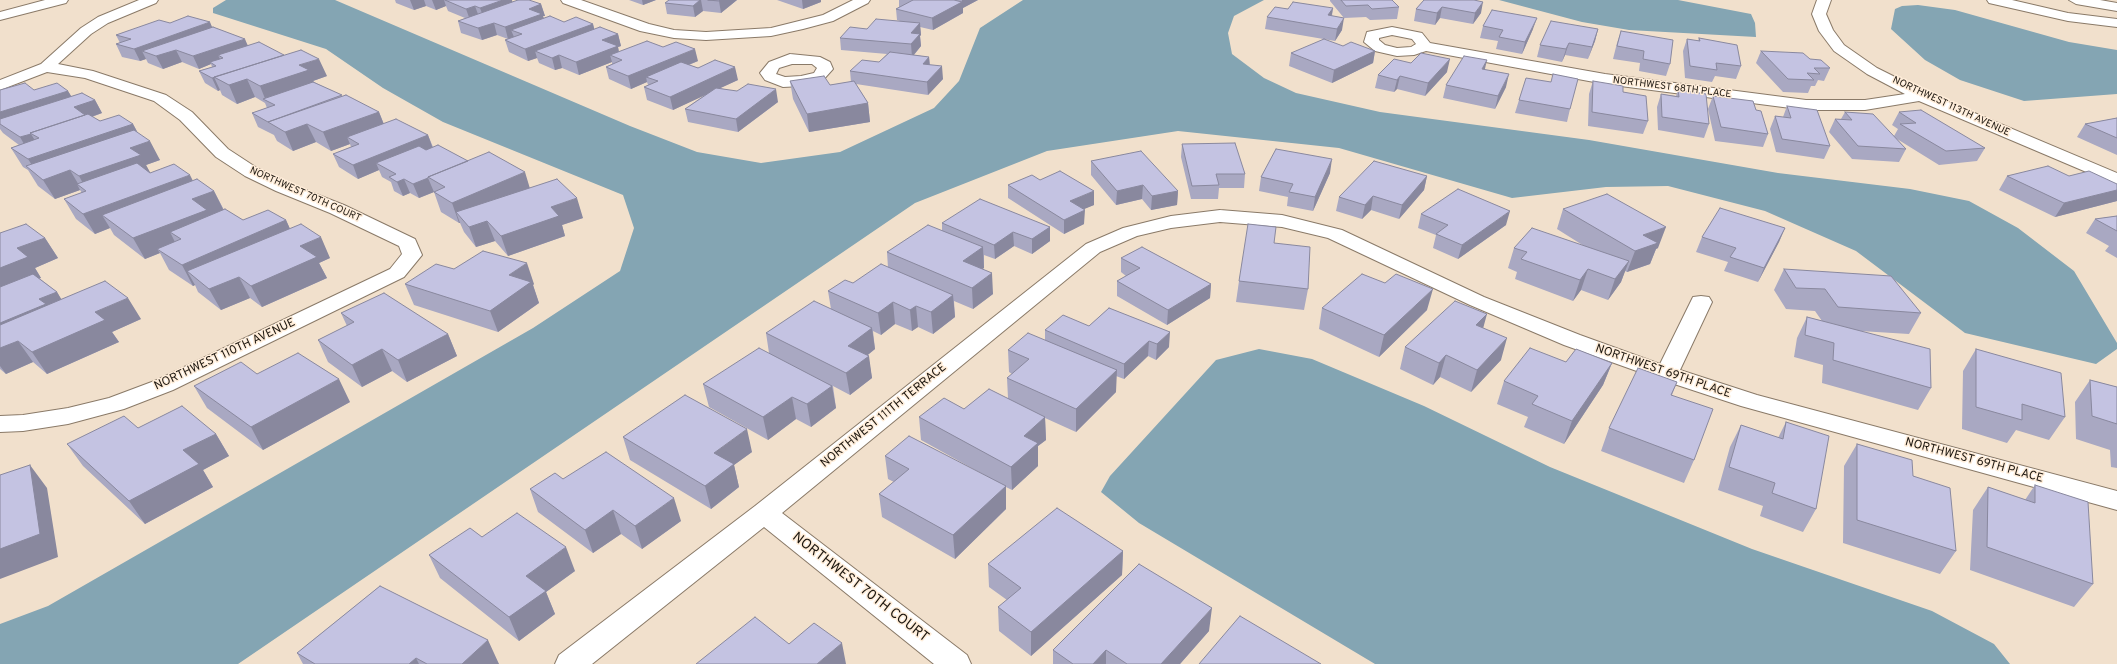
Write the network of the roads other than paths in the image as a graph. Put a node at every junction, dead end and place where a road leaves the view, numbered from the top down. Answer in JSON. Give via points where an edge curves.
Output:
{"nodes":[{"id":1,"x":20,"y":0,"type":"edge"},
{"id":2,"x":61,"y":0,"type":"edge"},
{"id":3,"x":151,"y":0,"type":"edge"},
{"id":4,"x":568,"y":0,"type":"edge"},
{"id":5,"x":863,"y":0,"type":"edge"},
{"id":6,"x":1824,"y":0,"type":"edge"},
{"id":7,"x":1994,"y":0,"type":"edge"},
{"id":8,"x":2076,"y":0,"type":"edge"},
{"id":9,"x":0,"y":5,"type":"edge"},
{"id":10,"x":2049,"y":6,"type":"edge"},
{"id":11,"x":2117,"y":7,"type":"edge"},
{"id":12,"x":0,"y":16,"type":"edge"},
{"id":13,"x":2117,"y":23,"type":"edge"},
{"id":14,"x":1424,"y":46,"type":"dead end"},
{"id":15,"x":46,"y":67,"type":"junction"},
{"id":16,"x":0,"y":85,"type":"edge"},
{"id":17,"x":1921,"y":96,"type":"junction"},
{"id":18,"x":2117,"y":180,"type":"edge"},
{"id":19,"x":1220,"y":216,"type":"joint"},
{"id":20,"x":412,"y":255,"type":"joint"},
{"id":21,"x":1702,"y":302,"type":"dead end"},
{"id":22,"x":1667,"y":374,"type":"junction"},
{"id":23,"x":11,"y":424,"type":"edge"},
{"id":24,"x":2117,"y":501,"type":"edge"},
{"id":25,"x":764,"y":513,"type":"junction"},
{"id":26,"x":570,"y":664,"type":"edge"},
{"id":27,"x":956,"y":664,"type":"edge"}],
"edges":[{"from":1,"to":9,"type":"street"},
{"from":2,"to":12,"type":"street"},
{"from":3,"to":15,"type":"street","via":[[92,27]]},
{"from":4,"to":5,"type":"street","via":[[645,28],[674,34],[781,46]]},
{"from":6,"to":17,"type":"street","name":"NORTHWEST 113TH AVENUE","via":[[1819,14],[1826,31],[1840,48],[1872,71]]},
{"from":7,"to":10,"type":"street"},
{"from":8,"to":11,"type":"street"},
{"from":10,"to":13,"type":"street"},
{"from":14,"to":17,"type":"street","name":"NORTHWEST 68TH PLACE","via":[[1605,79],[1806,105],[1865,105]]},
{"from":15,"to":16,"type":"street"},
{"from":15,"to":20,"type":"street","name":"NORTHWEST 70TH COURT","via":[[88,74],[160,98],[186,116],[222,153],[251,172],[408,243]]},
{"from":17,"to":18,"type":"street","name":"NORTHWEST 113TH AVENUE"},
{"from":19,"to":22,"type":"street","name":"NORTHWEST 69TH PLACE","via":[[1282,221],[1335,234],[1477,301],[1572,340]]},
{"from":19,"to":25,"type":"street","name":"NORTHWEST 111TH TERRACE","via":[[1171,222],[1130,232],[1093,248]]},
{"from":20,"to":23,"type":"street","name":"NORTHWEST 110TH AVENUE","via":[[397,272],[164,385],[116,404],[68,416]]},
{"from":21,"to":22,"type":"street"},
{"from":22,"to":24,"type":"street","name":"NORTHWEST 69TH PLACE","via":[[1749,401],[2077,488]]},
{"from":25,"to":26,"type":"street","name":"NORTHWEST 111TH TERRACE"},
{"from":25,"to":27,"type":"street","name":"NORTHWEST 70TH COURT"}]}
